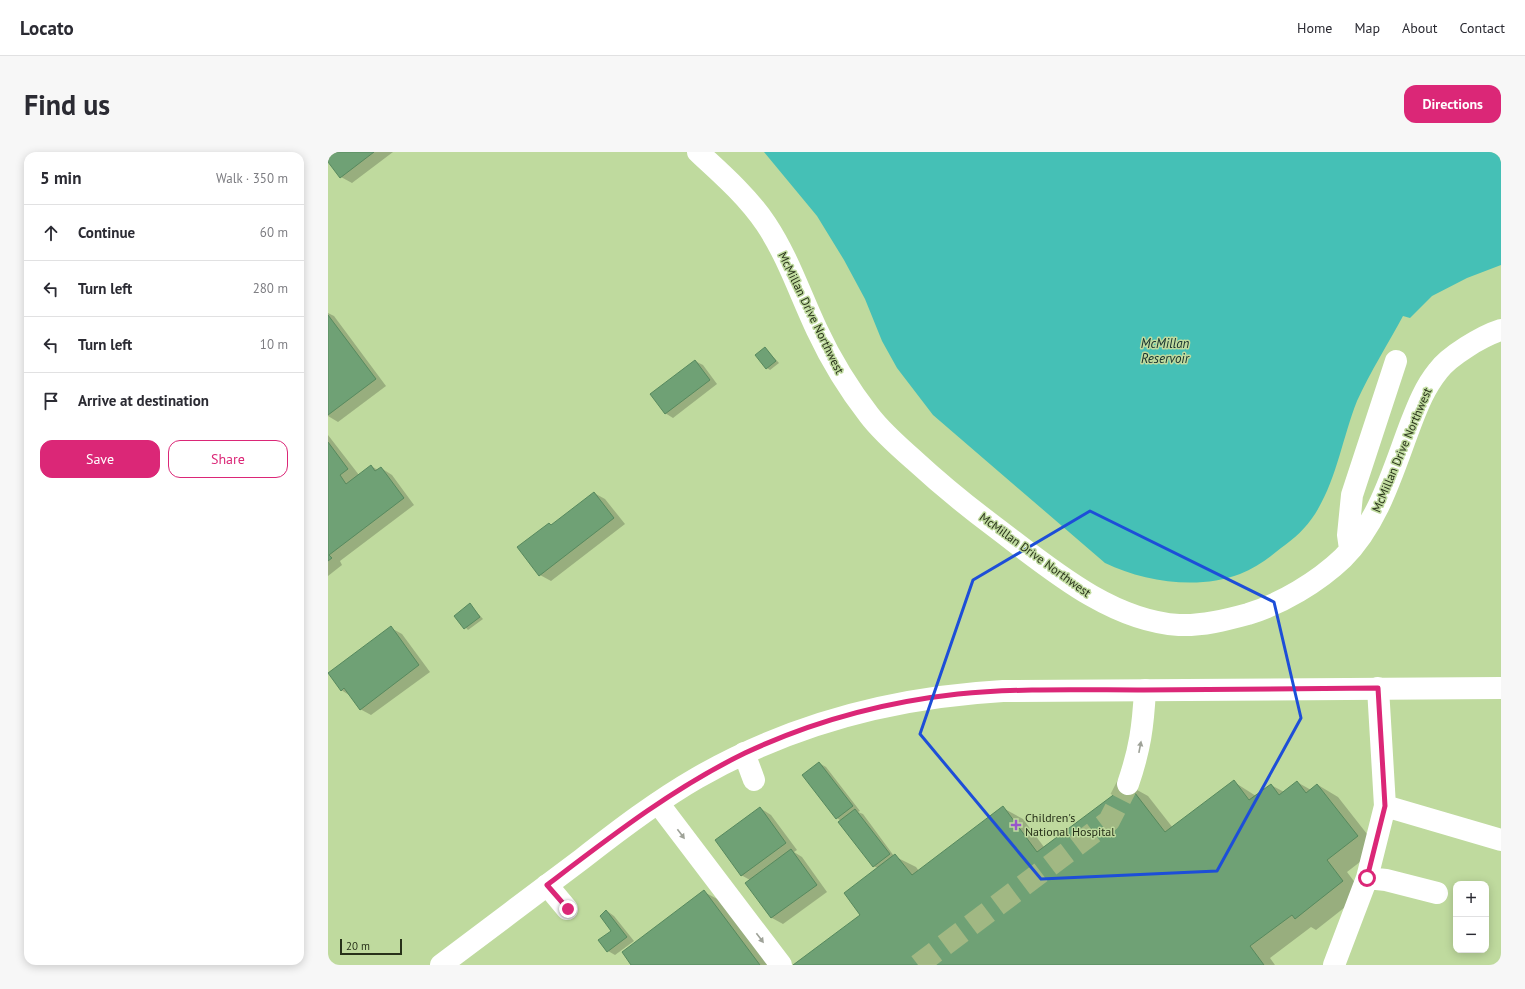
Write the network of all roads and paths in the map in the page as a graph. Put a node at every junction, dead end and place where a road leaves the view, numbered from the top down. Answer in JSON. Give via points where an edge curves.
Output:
{"nodes":[{"id":1,"x":698,"y":152,"type":"edge"},
{"id":2,"x":1501,"y":330,"type":"edge"},
{"id":3,"x":1396,"y":361,"type":"dead end"},
{"id":4,"x":1350,"y":549,"type":"junction"},
{"id":5,"x":1378,"y":688,"type":"junction"},
{"id":6,"x":1501,"y":688,"type":"edge"},
{"id":7,"x":1145,"y":690,"type":"junction"},
{"id":8,"x":744,"y":754,"type":"junction"},
{"id":9,"x":754,"y":780,"type":"dead end"},
{"id":10,"x":1128,"y":784,"type":"tunnel mouth"},
{"id":11,"x":658,"y":803,"type":"junction"},
{"id":12,"x":1385,"y":806,"type":"junction"},
{"id":13,"x":1501,"y":840,"type":"edge"},
{"id":14,"x":1367,"y":878,"type":"junction"},
{"id":15,"x":547,"y":885,"type":"junction"},
{"id":16,"x":1437,"y":893,"type":"dead end"},
{"id":17,"x":568,"y":909,"type":"dead end"},
{"id":18,"x":441,"y":965,"type":"edge"},
{"id":19,"x":781,"y":965,"type":"edge"},
{"id":20,"x":1334,"y":965,"type":"edge"}],
"edges":[{"from":1,"to":4,"type":"main road","name":"McMillan Drive Northwest","via":[[730,181],[766,223],[790,266],[817,330],[841,376],[871,417],[957,498],[1087,594],[1119,610],[1151,620],[1178,625],[1220,622],[1263,609],[1303,589]]},
{"from":2,"to":4,"type":"main road","name":"McMillan Drive Northwest","via":[[1461,351],[1439,369],[1422,395],[1374,519]]},
{"from":3,"to":4,"type":"main road","via":[[1352,495],[1348,535]]},
{"from":5,"to":6,"type":"main road"},
{"from":5,"to":7,"type":"main road"},
{"from":5,"to":12,"type":"main road"},
{"from":7,"to":8,"type":"main road","via":[[1003,691],[938,696],[812,726]]},
{"from":10,"to":7,"type":"main road","one_way":true,"via":[[1141,742]]},
{"from":8,"to":9,"type":"main road"},
{"from":8,"to":11,"type":"main road","via":[[698,777]]},
{"from":11,"to":15,"type":"main road"},
{"from":11,"to":19,"type":"main road","one_way":true},
{"from":12,"to":13,"type":"main road"},
{"from":12,"to":14,"type":"main road"},
{"from":14,"to":16,"type":"main road","via":[[1386,880]]},
{"from":14,"to":20,"type":"main road"},
{"from":15,"to":17,"type":"main road"},
{"from":15,"to":18,"type":"main road"}]}
